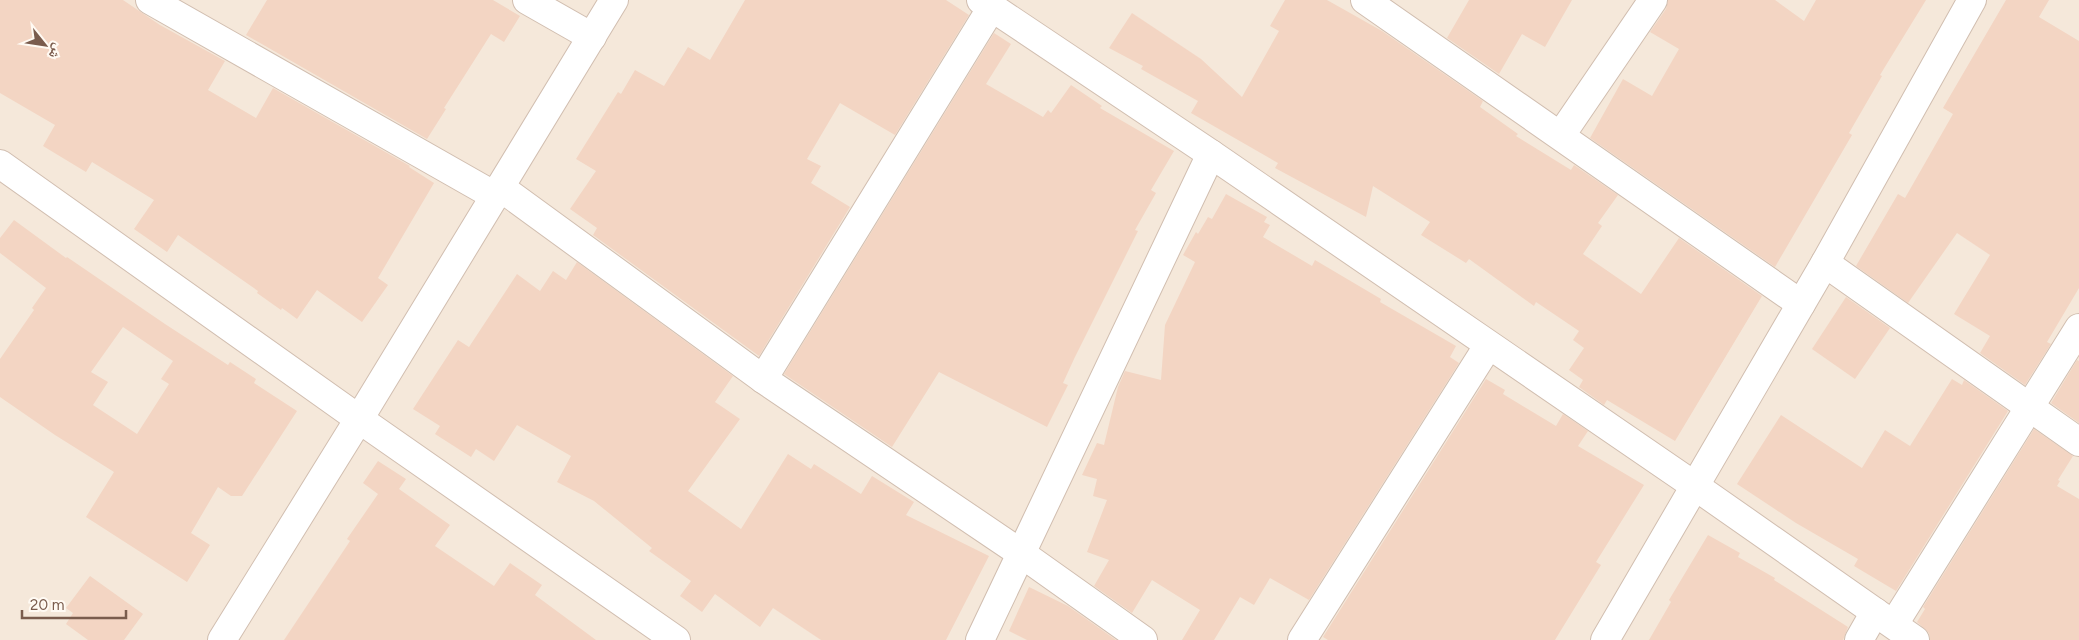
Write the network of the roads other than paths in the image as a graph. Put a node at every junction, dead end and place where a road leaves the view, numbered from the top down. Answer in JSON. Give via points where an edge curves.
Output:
{"nodes":[{"id":1,"x":150,"y":0,"type":"edge"},
{"id":2,"x":527,"y":0,"type":"edge"},
{"id":3,"x":614,"y":0,"type":"edge"},
{"id":4,"x":1365,"y":0,"type":"edge"},
{"id":5,"x":1653,"y":0,"type":"edge"},
{"id":6,"x":1972,"y":0,"type":"edge"},
{"id":7,"x":987,"y":4,"type":"edge"},
{"id":8,"x":592,"y":37,"type":"junction"},
{"id":9,"x":1561,"y":135,"type":"junction"},
{"id":10,"x":1211,"y":154,"type":"junction"},
{"id":11,"x":0,"y":164,"type":"edge"},
{"id":12,"x":498,"y":192,"type":"junction"},
{"id":13,"x":1824,"y":263,"type":"junction"},
{"id":14,"x":1801,"y":304,"type":"junction"},
{"id":15,"x":2079,"y":328,"type":"edge"},
{"id":16,"x":1488,"y":346,"type":"junction"},
{"id":17,"x":763,"y":379,"type":"junction"},
{"id":18,"x":2030,"y":407,"type":"junction"},
{"id":19,"x":359,"y":419,"type":"junction"},
{"id":20,"x":2079,"y":442,"type":"edge"},
{"id":21,"x":1695,"y":486,"type":"junction"},
{"id":22,"x":1022,"y":554,"type":"junction"},
{"id":23,"x":1895,"y":625,"type":"edge"},
{"id":24,"x":222,"y":640,"type":"edge"},
{"id":25,"x":676,"y":640,"type":"edge"},
{"id":26,"x":980,"y":640,"type":"edge"},
{"id":27,"x":1143,"y":640,"type":"edge"},
{"id":28,"x":1302,"y":640,"type":"edge"},
{"id":29,"x":1605,"y":640,"type":"edge"},
{"id":30,"x":1859,"y":640,"type":"edge"}],
"edges":[{"from":1,"to":12,"type":"street"},
{"from":2,"to":8,"type":"street"},
{"from":3,"to":8,"type":"street"},
{"from":4,"to":9,"type":"street"},
{"from":5,"to":9,"type":"street"},
{"from":6,"to":13,"type":"street"},
{"from":7,"to":10,"type":"street"},
{"from":7,"to":17,"type":"street"},
{"from":8,"to":12,"type":"street"},
{"from":9,"to":14,"type":"street"},
{"from":10,"to":16,"type":"street"},
{"from":10,"to":22,"type":"street"},
{"from":11,"to":19,"type":"street"},
{"from":12,"to":17,"type":"street"},
{"from":12,"to":19,"type":"street"},
{"from":13,"to":14,"type":"street"},
{"from":13,"to":18,"type":"street"},
{"from":14,"to":21,"type":"street"},
{"from":15,"to":18,"type":"street"},
{"from":16,"to":21,"type":"street"},
{"from":16,"to":28,"type":"street"},
{"from":17,"to":22,"type":"street"},
{"from":18,"to":20,"type":"street"},
{"from":18,"to":23,"type":"street"},
{"from":19,"to":24,"type":"street"},
{"from":19,"to":25,"type":"street"},
{"from":21,"to":23,"type":"street"},
{"from":21,"to":29,"type":"street"},
{"from":22,"to":26,"type":"street"},
{"from":22,"to":27,"type":"street"},
{"from":23,"to":30,"type":"street"}]}
